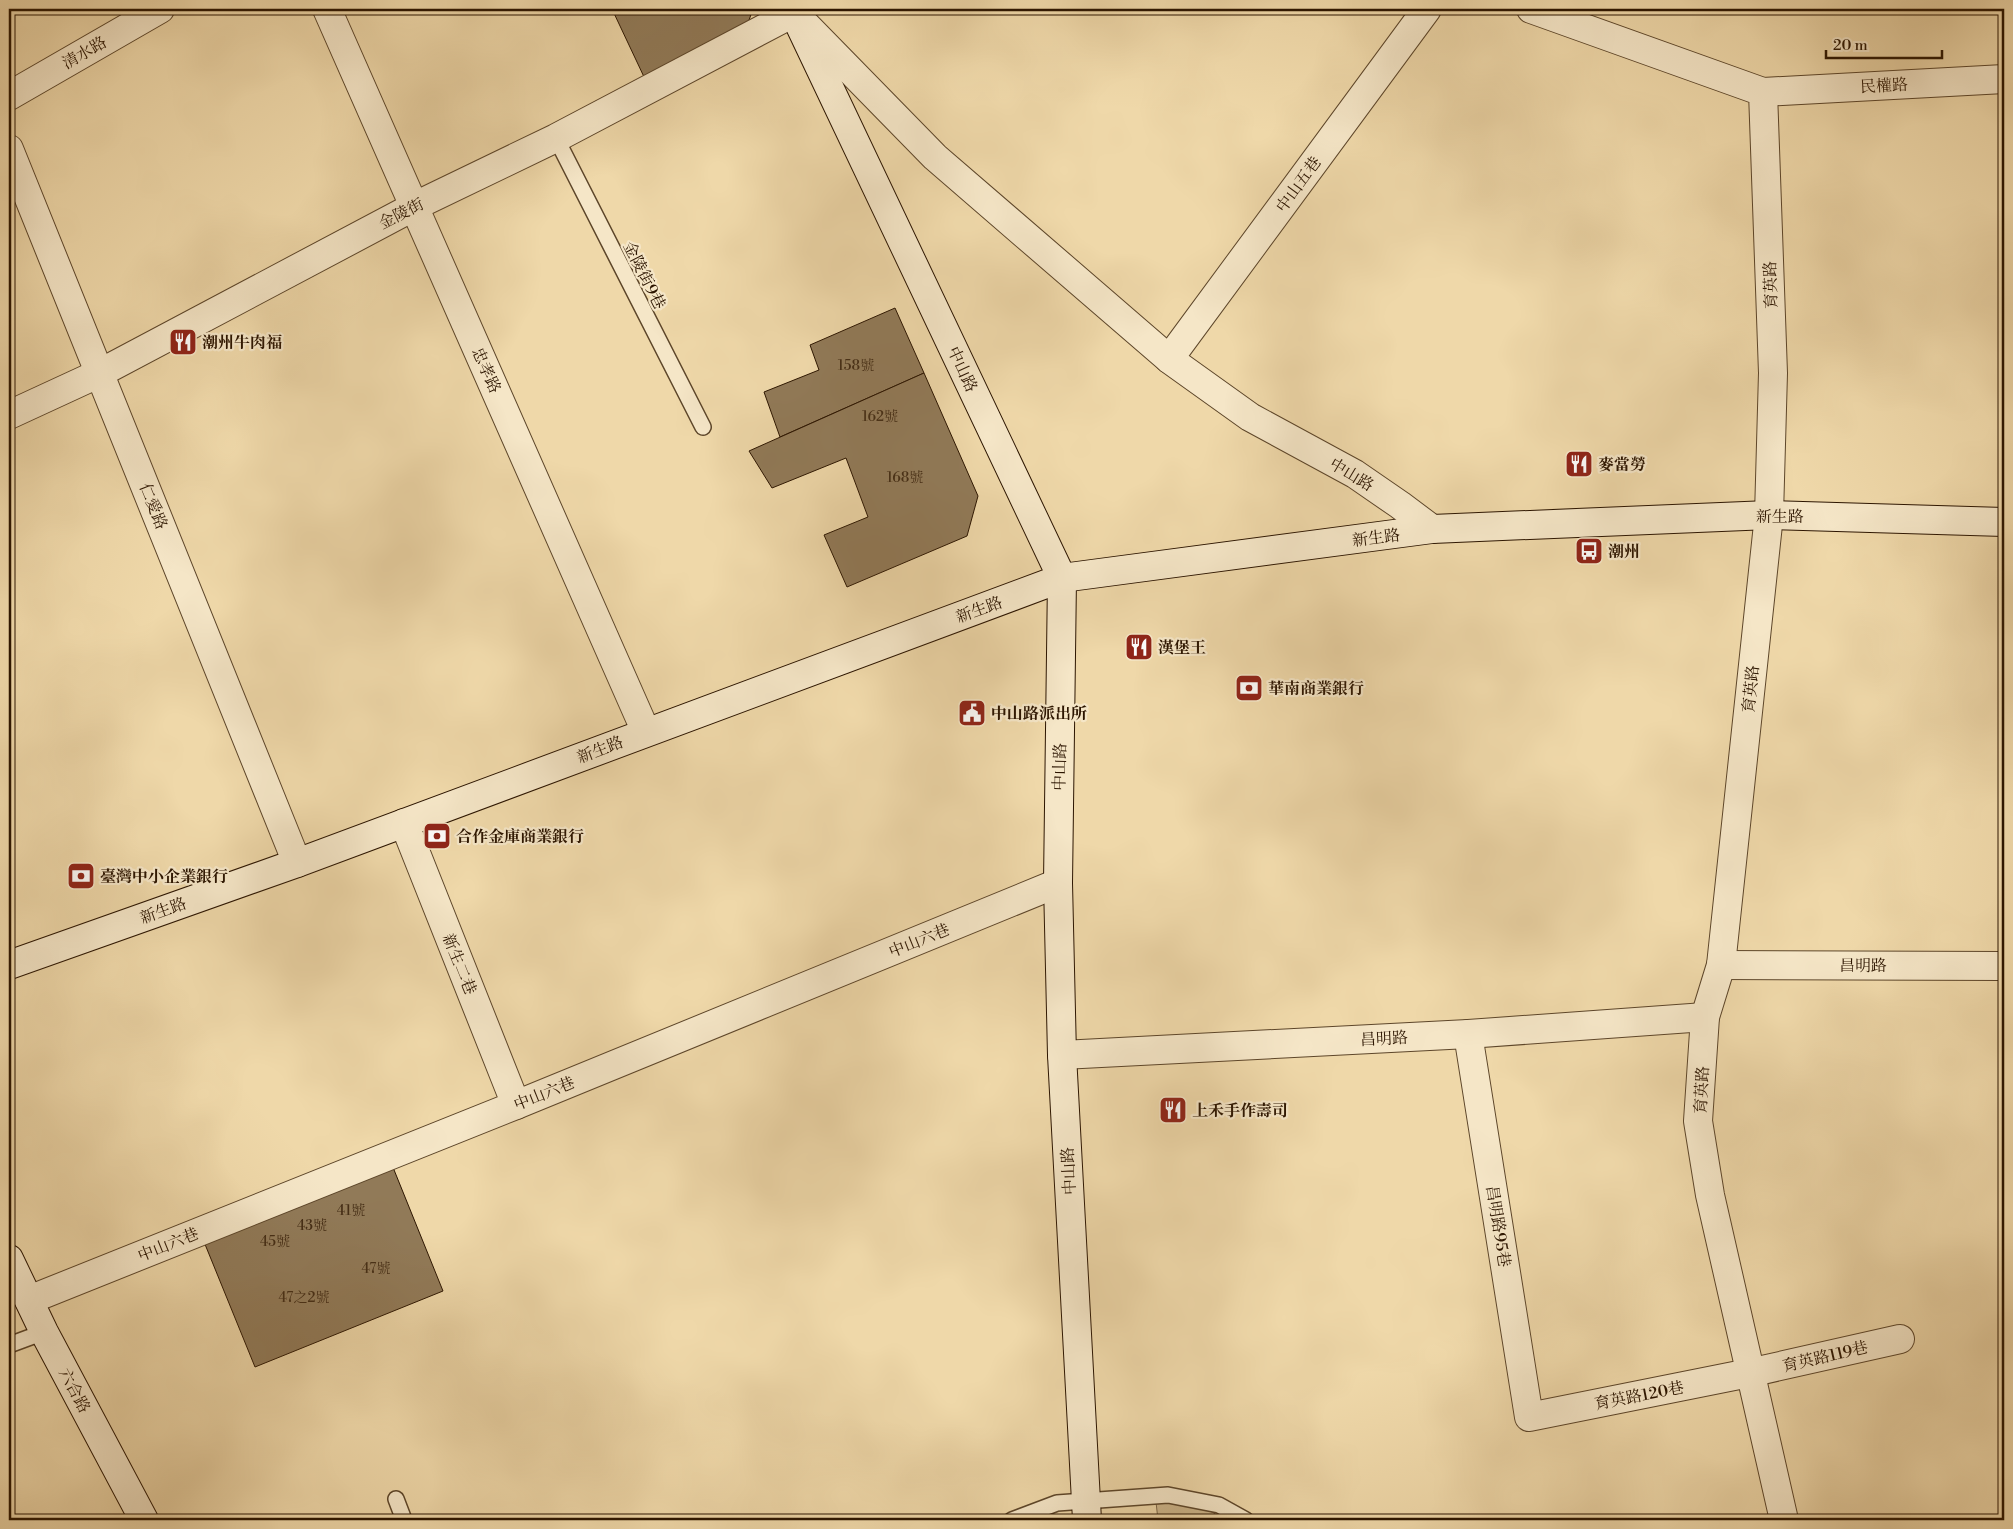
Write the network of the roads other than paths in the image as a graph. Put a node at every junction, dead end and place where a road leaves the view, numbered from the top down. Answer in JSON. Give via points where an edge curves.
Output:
{"nodes":[{"id":1,"x":160,"y":9,"type":"edge"},
{"id":2,"x":327,"y":9,"type":"edge"},
{"id":3,"x":1427,"y":9,"type":"edge"},
{"id":4,"x":1531,"y":9,"type":"edge"},
{"id":5,"x":796,"y":10,"type":"edge"},
{"id":6,"x":2004,"y":79,"type":"edge"},
{"id":7,"x":1763,"y":92,"type":"junction"},
{"id":8,"x":9,"y":96,"type":"edge"},
{"id":9,"x":556,"y":138,"type":"junction"},
{"id":10,"x":9,"y":149,"type":"edge"},
{"id":11,"x":415,"y":206,"type":"junction"},
{"id":12,"x":1169,"y":359,"type":"junction"},
{"id":13,"x":100,"y":373,"type":"junction"},
{"id":14,"x":9,"y":415,"type":"edge"},
{"id":15,"x":704,"y":427,"type":"dead end"},
{"id":16,"x":1769,"y":516,"type":"junction"},
{"id":17,"x":2004,"y":522,"type":"edge"},
{"id":18,"x":1432,"y":529,"type":"junction"},
{"id":19,"x":1062,"y":578,"type":"junction"},
{"id":20,"x":646,"y":732,"type":"junction"},
{"id":21,"x":404,"y":823,"type":"junction"},
{"id":22,"x":297,"y":863,"type":"junction"},
{"id":23,"x":1058,"y":883,"type":"junction"},
{"id":24,"x":9,"y":965,"type":"edge"},
{"id":25,"x":1721,"y":965,"type":"junction"},
{"id":26,"x":2004,"y":966,"type":"edge"},
{"id":27,"x":1705,"y":1017,"type":"junction"},
{"id":28,"x":1468,"y":1034,"type":"junction"},
{"id":29,"x":1062,"y":1055,"type":"junction"},
{"id":30,"x":516,"y":1105,"type":"junction"},
{"id":31,"x":9,"y":1259,"type":"edge"},
{"id":32,"x":29,"y":1300,"type":"junction"},
{"id":33,"x":44,"y":1332,"type":"junction"},
{"id":34,"x":1900,"y":1339,"type":"dead end"},
{"id":35,"x":9,"y":1345,"type":"edge"},
{"id":36,"x":1749,"y":1373,"type":"junction"},
{"id":37,"x":1529,"y":1418,"type":"joint"},
{"id":38,"x":396,"y":1500,"type":"dead end"},
{"id":39,"x":1086,"y":1510,"type":"edge"},
{"id":40,"x":144,"y":1520,"type":"edge"},
{"id":41,"x":404,"y":1520,"type":"edge"},
{"id":42,"x":1012,"y":1520,"type":"edge"},
{"id":43,"x":1246,"y":1520,"type":"edge"},
{"id":44,"x":1784,"y":1520,"type":"edge"}],
"edges":[{"from":1,"to":8,"type":"street","name":"清水路"},
{"from":2,"to":11,"type":"street","name":"忠孝路"},
{"from":3,"to":12,"type":"street","name":"中山五巷"},
{"from":4,"to":7,"type":"street"},
{"from":5,"to":9,"type":"street","name":"金陵街"},
{"from":5,"to":12,"type":"street","name":"中山路","via":[[935,157]]},
{"from":5,"to":19,"type":"street","name":"中山路"},
{"from":6,"to":7,"type":"street","name":"民權路"},
{"from":7,"to":16,"type":"street","name":"育英路","via":[[1773,373]]},
{"from":9,"to":11,"type":"street","name":"金陵街"},
{"from":9,"to":15,"type":"lane","name":"金陵街9巷"},
{"from":10,"to":13,"type":"street","name":"仁愛路"},
{"from":11,"to":13,"type":"street","name":"金陵街"},
{"from":11,"to":20,"type":"street","name":"忠孝路"},
{"from":12,"to":18,"type":"street","name":"中山路","via":[[1250,417],[1355,474]]},
{"from":13,"to":14,"type":"street","name":"金陵街"},
{"from":13,"to":22,"type":"street","name":"仁愛路"},
{"from":16,"to":17,"type":"street","name":"新生路"},
{"from":16,"to":18,"type":"street","name":"新生路"},
{"from":16,"to":25,"type":"street","name":"育英路"},
{"from":18,"to":19,"type":"street","name":"新生路"},
{"from":19,"to":20,"type":"street","name":"新生路"},
{"from":19,"to":23,"type":"street","name":"中山路"},
{"from":20,"to":21,"type":"street","name":"新生路"},
{"from":21,"to":22,"type":"street","name":"新生路"},
{"from":21,"to":30,"type":"street","name":"新生二巷"},
{"from":22,"to":24,"type":"street","name":"新生路"},
{"from":23,"to":29,"type":"street","name":"中山路"},
{"from":23,"to":30,"type":"street","name":"中山六巷"},
{"from":25,"to":26,"type":"street","name":"昌明路"},
{"from":25,"to":27,"type":"street","name":"育英路"},
{"from":27,"to":28,"type":"street","name":"昌明路"},
{"from":27,"to":36,"type":"street","name":"育英路","via":[[1698,1121],[1710,1195]]},
{"from":28,"to":29,"type":"street","name":"昌明路"},
{"from":28,"to":37,"type":"street","name":"昌明路95巷"},
{"from":29,"to":39,"type":"street","name":"中山路"},
{"from":30,"to":32,"type":"street","name":"中山六巷"},
{"from":31,"to":32,"type":"street","name":"六合路"},
{"from":32,"to":33,"type":"street","name":"六合路"},
{"from":33,"to":35,"type":"lane"},
{"from":33,"to":40,"type":"street","name":"六合路"},
{"from":34,"to":36,"type":"street","name":"育英路119巷"},
{"from":36,"to":37,"type":"street","name":"育英路120巷"},
{"from":36,"to":44,"type":"street","name":"育英路"},
{"from":38,"to":41,"type":"lane"},
{"from":39,"to":42,"type":"lane","via":[[1056,1503]]},
{"from":39,"to":43,"type":"lane","via":[[1168,1495],[1219,1505]]}]}
